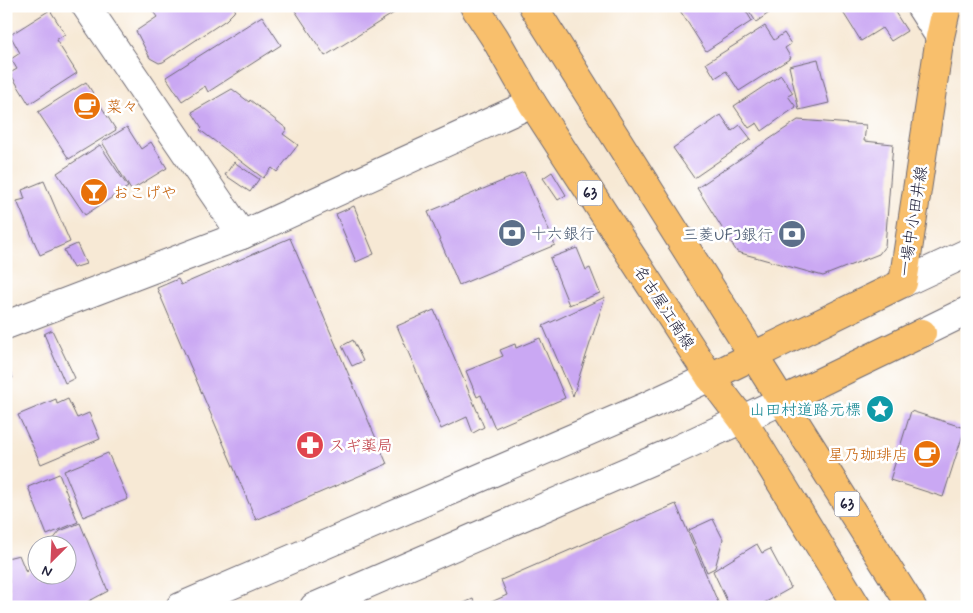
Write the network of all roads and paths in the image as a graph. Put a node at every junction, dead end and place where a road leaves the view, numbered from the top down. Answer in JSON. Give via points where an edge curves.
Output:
{"nodes":[{"id":1,"x":86,"y":6,"type":"edge"},
{"id":2,"x":474,"y":6,"type":"edge"},
{"id":3,"x":533,"y":6,"type":"edge"},
{"id":4,"x":920,"y":6,"type":"edge"},
{"id":5,"x":948,"y":6,"type":"edge"},
{"id":6,"x":940,"y":37,"type":"junction"},
{"id":7,"x":532,"y":103,"type":"junction"},
{"id":8,"x":242,"y":235,"type":"junction"},
{"id":9,"x":967,"y":253,"type":"edge"},
{"id":10,"x":903,"y":284,"type":"junction"},
{"id":11,"x":967,"y":310,"type":"edge"},
{"id":12,"x":6,"y":325,"type":"edge"},
{"id":13,"x":922,"y":332,"type":"joint"},
{"id":14,"x":753,"y":356,"type":"junction"},
{"id":15,"x":710,"y":377,"type":"junction"},
{"id":16,"x":781,"y":401,"type":"junction"},
{"id":17,"x":742,"y":420,"type":"junction"},
{"id":18,"x":180,"y":607,"type":"edge"},
{"id":19,"x":314,"y":607,"type":"edge"},
{"id":20,"x":857,"y":607,"type":"edge"},
{"id":21,"x":912,"y":607,"type":"edge"}],
"edges":[{"from":1,"to":8,"type":"street"},
{"from":2,"to":7,"type":"main road","name":"名古屋江南線","number":"63"},
{"from":3,"to":14,"type":"main road","number":"63"},
{"from":4,"to":6,"type":"street"},
{"from":5,"to":6,"type":"main road","name":"一場中小田井線"},
{"from":6,"to":10,"type":"main road","name":"一場中小田井線"},
{"from":7,"to":8,"type":"street"},
{"from":7,"to":15,"type":"main road","name":"名古屋江南線","number":"63"},
{"from":8,"to":12,"type":"street"},
{"from":9,"to":10,"type":"street"},
{"from":10,"to":14,"type":"main road","name":"一場中小田井線"},
{"from":11,"to":13,"type":"street"},
{"from":13,"to":16,"type":"main road"},
{"from":14,"to":15,"type":"main road","name":"一場中小田井線"},
{"from":14,"to":16,"type":"main road","number":"63"},
{"from":15,"to":17,"type":"main road","name":"名古屋江南線","number":"63"},
{"from":15,"to":18,"type":"street"},
{"from":16,"to":17,"type":"street"},
{"from":16,"to":21,"type":"main road","number":"63"},
{"from":17,"to":19,"type":"street"},
{"from":17,"to":20,"type":"main road","name":"名古屋江南線","number":"63"}]}
